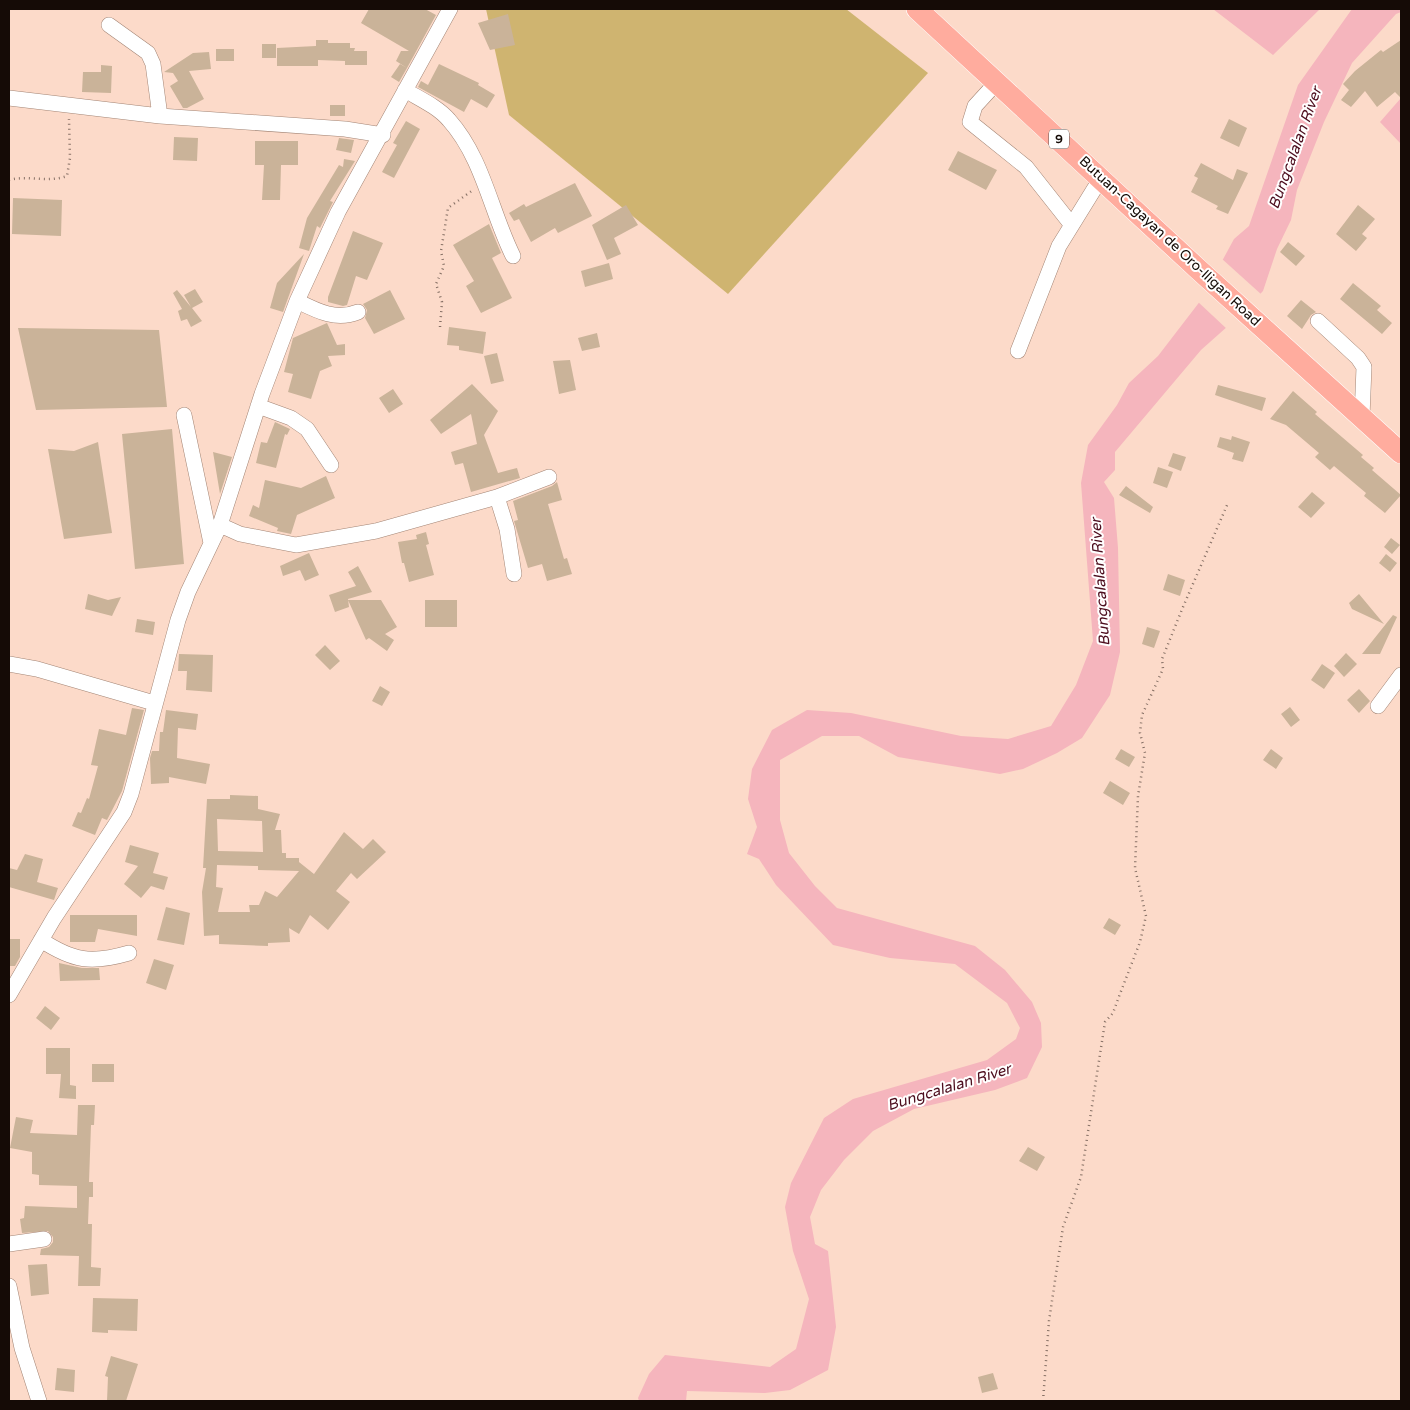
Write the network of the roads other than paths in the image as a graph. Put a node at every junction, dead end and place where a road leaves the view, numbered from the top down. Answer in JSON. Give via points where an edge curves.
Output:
{"nodes":[{"id":1,"x":450,"y":9,"type":"edge"},
{"id":2,"x":917,"y":9,"type":"edge"},
{"id":3,"x":109,"y":26,"type":"dead end"},
{"id":4,"x":997,"y":82,"type":"junction"},
{"id":5,"x":405,"y":90,"type":"junction"},
{"id":6,"x":9,"y":98,"type":"edge"},
{"id":7,"x":160,"y":116,"type":"junction"},
{"id":8,"x":382,"y":135,"type":"junction"},
{"id":9,"x":1101,"y":178,"type":"junction"},
{"id":10,"x":1071,"y":224,"type":"junction"},
{"id":11,"x":513,"y":256,"type":"dead end"},
{"id":12,"x":297,"y":301,"type":"junction"},
{"id":13,"x":358,"y":312,"type":"dead end"},
{"id":14,"x":1318,"y":321,"type":"dead end"},
{"id":15,"x":1018,"y":351,"type":"dead end"},
{"id":16,"x":258,"y":406,"type":"junction"},
{"id":17,"x":184,"y":416,"type":"dead end"},
{"id":18,"x":1362,"y":417,"type":"junction"},
{"id":19,"x":1401,"y":453,"type":"edge"},
{"id":20,"x":331,"y":465,"type":"dead end"},
{"id":21,"x":548,"y":477,"type":"dead end"},
{"id":22,"x":497,"y":497,"type":"junction"},
{"id":23,"x":220,"y":525,"type":"junction"},
{"id":24,"x":211,"y":543,"type":"junction"},
{"id":25,"x":514,"y":574,"type":"dead end"},
{"id":26,"x":9,"y":664,"type":"edge"},
{"id":27,"x":1401,"y":675,"type":"edge"},
{"id":28,"x":154,"y":703,"type":"junction"},
{"id":29,"x":1378,"y":706,"type":"dead end"},
{"id":30,"x":41,"y":940,"type":"junction"},
{"id":31,"x":129,"y":953,"type":"dead end"},
{"id":32,"x":9,"y":995,"type":"edge"},
{"id":33,"x":44,"y":1239,"type":"dead end"},
{"id":34,"x":9,"y":1244,"type":"edge"},
{"id":35,"x":9,"y":1286,"type":"edge"},
{"id":36,"x":39,"y":1401,"type":"edge"}],
"edges":[{"from":1,"to":5,"type":"street"},
{"from":2,"to":4,"type":"highway","name":"Butuan-Cagayan de Oro-Iligan Road","number":"9"},
{"from":3,"to":7,"type":"street","via":[[148,53],[153,64]]},
{"from":4,"to":9,"type":"highway","name":"Butuan-Cagayan de Oro-Iligan Road","number":"9"},
{"from":4,"to":10,"type":"street","via":[[975,106],[970,122],[1026,167]]},
{"from":5,"to":8,"type":"street"},
{"from":5,"to":11,"type":"street","via":[[450,121],[482,176]]},
{"from":6,"to":7,"type":"street"},
{"from":7,"to":8,"type":"street","via":[[345,129]]},
{"from":8,"to":12,"type":"street","via":[[338,212]]},
{"from":9,"to":10,"type":"street"},
{"from":9,"to":18,"type":"highway","name":"Butuan-Cagayan de Oro-Iligan Road","number":"9"},
{"from":10,"to":15,"type":"street","via":[[1049,270]]},
{"from":12,"to":13,"type":"street","via":[[314,310],[338,316]]},
{"from":12,"to":16,"type":"street"},
{"from":14,"to":18,"type":"street","via":[[1364,367]]},
{"from":16,"to":20,"type":"street","via":[[291,418],[307,429]]},
{"from":16,"to":23,"type":"street"},
{"from":17,"to":24,"type":"street"},
{"from":18,"to":19,"type":"highway","name":"Butuan-Cagayan de Oro-Iligan Road","number":"9"},
{"from":21,"to":22,"type":"street"},
{"from":22,"to":23,"type":"street","via":[[391,527],[303,544],[264,540]]},
{"from":22,"to":25,"type":"street","via":[[507,529]]},
{"from":23,"to":24,"type":"street"},
{"from":24,"to":28,"type":"street","via":[[183,606]]},
{"from":26,"to":28,"type":"street"},
{"from":27,"to":29,"type":"street"},
{"from":28,"to":30,"type":"street","via":[[124,812]]},
{"from":30,"to":31,"type":"street","via":[[64,954],[81,958],[100,960]]},
{"from":30,"to":32,"type":"street"},
{"from":33,"to":34,"type":"street"},
{"from":35,"to":36,"type":"street","via":[[22,1348]]}]}
